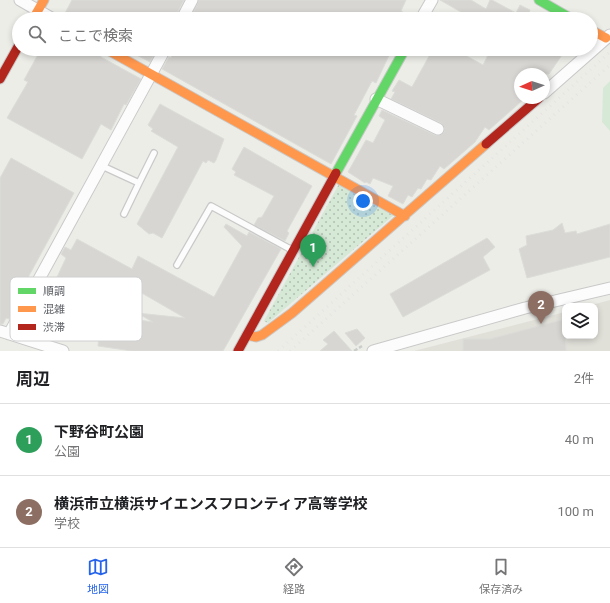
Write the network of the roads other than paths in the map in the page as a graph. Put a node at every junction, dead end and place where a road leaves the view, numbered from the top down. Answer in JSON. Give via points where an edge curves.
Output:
{"nodes":[{"id":1,"x":20,"y":0,"type":"edge"},
{"id":2,"x":44,"y":0,"type":"edge"},
{"id":3,"x":192,"y":0,"type":"edge"},
{"id":4,"x":432,"y":0,"type":"edge"},
{"id":5,"x":539,"y":0,"type":"edge"},
{"id":6,"x":33,"y":12,"type":"edge"},
{"id":7,"x":38,"y":12,"type":"edge"},
{"id":8,"x":186,"y":12,"type":"edge"},
{"id":9,"x":425,"y":12,"type":"edge"},
{"id":10,"x":560,"y":12,"type":"edge"},
{"id":11,"x":598,"y":32,"type":"edge"},
{"id":12,"x":608,"y":36,"type":"edge"},
{"id":13,"x":598,"y":45,"type":"edge"},
{"id":14,"x":12,"y":55,"type":"edge"},
{"id":15,"x":118,"y":56,"type":"edge"},
{"id":16,"x":161,"y":56,"type":"edge"},
{"id":17,"x":400,"y":56,"type":"edge"},
{"id":18,"x":586,"y":56,"type":"edge"},
{"id":19,"x":3,"y":67,"type":"edge"},
{"id":20,"x":151,"y":75,"type":"junction"},
{"id":21,"x":0,"y":79,"type":"edge"},
{"id":22,"x":550,"y":88,"type":"edge"},
{"id":23,"x":376,"y":99,"type":"junction"},
{"id":24,"x":532,"y":104,"type":"edge"},
{"id":25,"x":438,"y":129,"type":"dead end"},
{"id":26,"x":154,"y":153,"type":"dead end"},
{"id":27,"x":100,"y":165,"type":"junction"},
{"id":28,"x":334,"y":177,"type":"junction"},
{"id":29,"x":139,"y":183,"type":"junction"},
{"id":30,"x":124,"y":214,"type":"dead end"},
{"id":31,"x":405,"y":216,"type":"junction"},
{"id":32,"x":293,"y":250,"type":"junction"},
{"id":33,"x":177,"y":265,"type":"dead end"},
{"id":34,"x":36,"y":277,"type":"edge"},
{"id":35,"x":610,"y":288,"type":"edge"},
{"id":36,"x":10,"y":322,"type":"edge"},
{"id":37,"x":4,"y":333,"type":"edge"},
{"id":38,"x":247,"y":335,"type":"junction"},
{"id":39,"x":30,"y":341,"type":"edge"},
{"id":40,"x":62,"y":351,"type":"edge"},
{"id":41,"x":238,"y":351,"type":"edge"},
{"id":42,"x":373,"y":351,"type":"edge"}],
"edges":[{"from":1,"to":6,"type":"street"},
{"from":2,"to":7,"type":"street"},
{"from":3,"to":8,"type":"street"},
{"from":4,"to":9,"type":"street"},
{"from":5,"to":10,"type":"street"},
{"from":11,"to":12,"type":"street"},
{"from":12,"to":13,"type":"street"},
{"from":14,"to":19,"type":"street"},
{"from":15,"to":20,"type":"street"},
{"from":16,"to":20,"type":"street"},
{"from":17,"to":23,"type":"street"},
{"from":18,"to":22,"type":"street"},
{"from":19,"to":21,"type":"street"},
{"from":20,"to":27,"type":"street"},
{"from":20,"to":28,"type":"street"},
{"from":23,"to":25,"type":"street"},
{"from":23,"to":28,"type":"street"},
{"from":24,"to":31,"type":"street"},
{"from":26,"to":29,"type":"lane"},
{"from":27,"to":29,"type":"lane"},
{"from":27,"to":34,"type":"street"},
{"from":28,"to":31,"type":"street"},
{"from":28,"to":32,"type":"street"},
{"from":29,"to":30,"type":"lane"},
{"from":31,"to":38,"type":"street","via":[[269,331],[256,337]]},
{"from":32,"to":33,"type":"lane","via":[[211,206]]},
{"from":32,"to":38,"type":"street"},
{"from":35,"to":42,"type":"street","via":[[518,310]]},
{"from":36,"to":37,"type":"street"},
{"from":38,"to":41,"type":"street"},
{"from":39,"to":40,"type":"street"}]}
